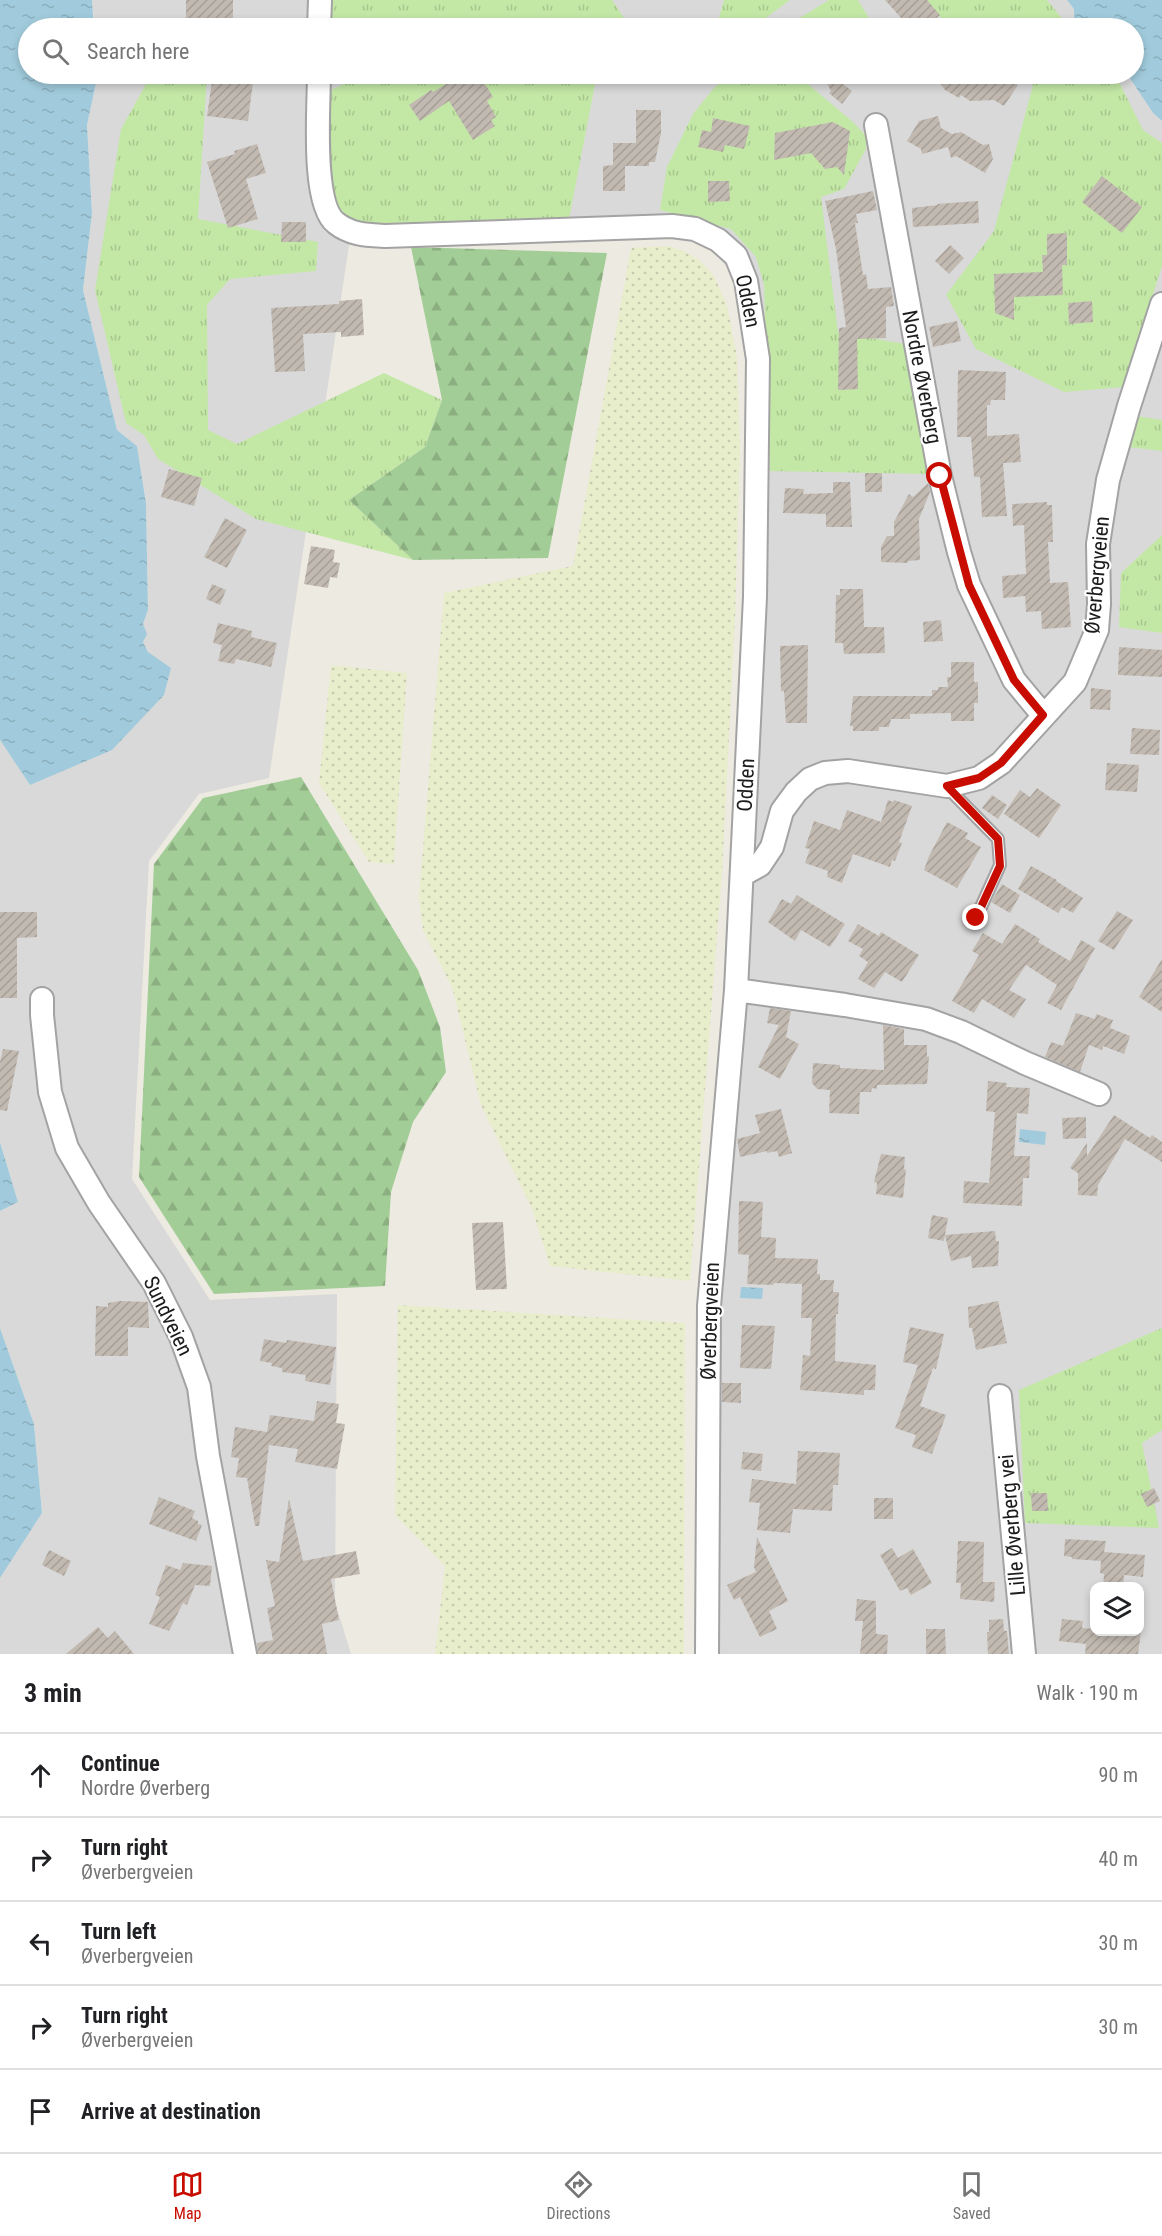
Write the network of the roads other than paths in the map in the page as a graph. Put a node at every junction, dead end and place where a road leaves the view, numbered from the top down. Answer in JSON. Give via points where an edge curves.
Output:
{"nodes":[{"id":1,"x":320,"y":0,"type":"edge"},
{"id":2,"x":319,"y":18,"type":"edge"},
{"id":3,"x":319,"y":84,"type":"edge"},
{"id":4,"x":876,"y":124,"type":"dead end"},
{"id":5,"x":1162,"y":304,"type":"edge"},
{"id":6,"x":1043,"y":715,"type":"junction"},
{"id":7,"x":947,"y":786,"type":"junction"},
{"id":8,"x":742,"y":876,"type":"junction"},
{"id":9,"x":976,"y":918,"type":"dead end"},
{"id":10,"x":736,"y":990,"type":"junction"},
{"id":11,"x":42,"y":999,"type":"dead end"},
{"id":12,"x":1099,"y":1094,"type":"dead end"},
{"id":13,"x":1000,"y":1396,"type":"dead end"},
{"id":14,"x":245,"y":1654,"type":"edge"},
{"id":15,"x":706,"y":1654,"type":"edge"},
{"id":16,"x":1024,"y":1654,"type":"edge"}],
"edges":[{"from":1,"to":2,"type":"street"},
{"from":3,"to":8,"type":"street","name":"Odden","via":[[320,185],[326,208],[335,222],[350,231],[385,236],[672,226],[695,229],[718,240],[736,256],[747,281],[758,359],[755,597]]},
{"from":4,"to":6,"type":"street","name":"Nordre Øverberg","via":[[940,476],[959,552],[969,585],[1014,680]]},
{"from":5,"to":6,"type":"street","name":"Øverbergveien","via":[[1108,480],[1098,544],[1097,630],[1075,682]]},
{"from":6,"to":7,"type":"street","name":"Øverbergveien","via":[[1001,763],[979,778]]},
{"from":7,"to":8,"type":"street","name":"Øverbergveien","via":[[848,771],[810,778],[782,811],[772,847],[760,865]]},
{"from":7,"to":9,"type":"lane","via":[[998,839],[1000,866]]},
{"from":8,"to":10,"type":"street","name":"Øverbergveien"},
{"from":10,"to":12,"type":"street","via":[[926,1019]]},
{"from":10,"to":15,"type":"street","name":"Øverbergveien","via":[[709,1306]]},
{"from":11,"to":14,"type":"street","name":"Sundveien","via":[[50,1092],[67,1148],[154,1283],[182,1337],[199,1387]]},
{"from":13,"to":16,"type":"street","name":"Lille Øverberg vei"}]}
